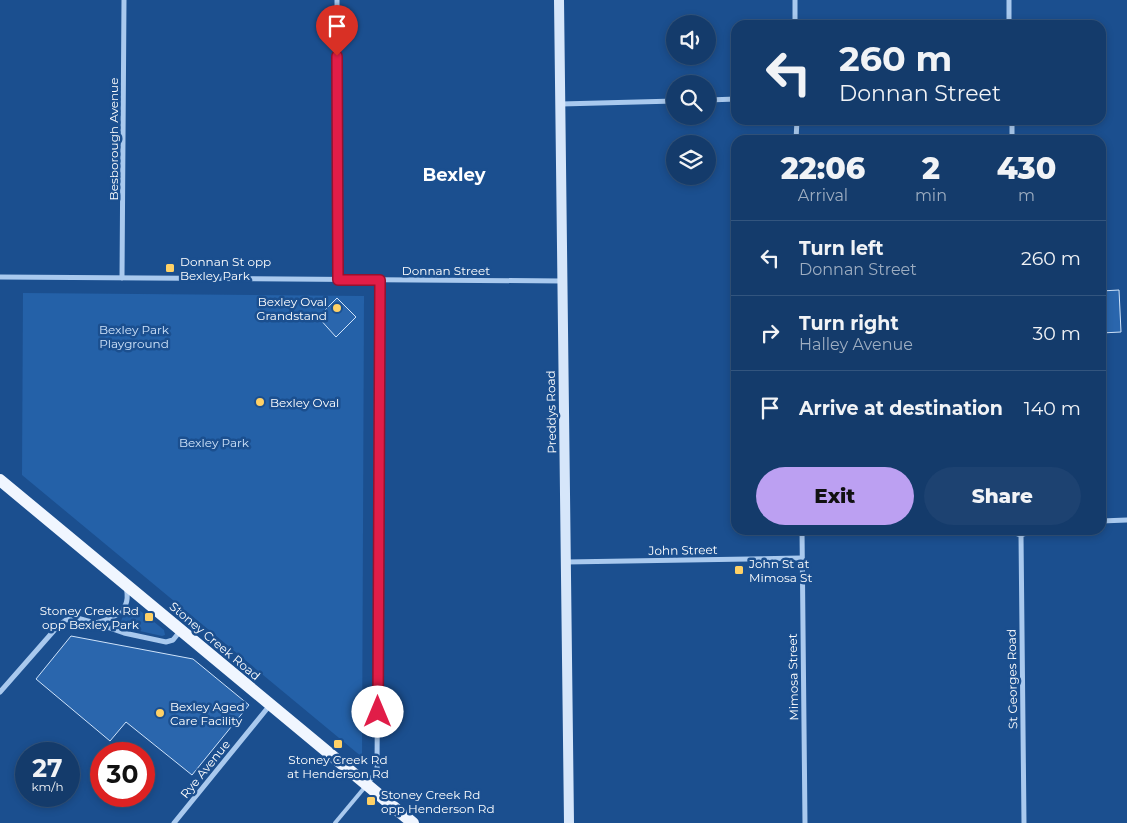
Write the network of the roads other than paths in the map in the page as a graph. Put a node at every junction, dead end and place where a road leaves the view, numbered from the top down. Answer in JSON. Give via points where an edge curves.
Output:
{"nodes":[{"id":1,"x":124,"y":0,"type":"edge"},
{"id":2,"x":337,"y":0,"type":"edge"},
{"id":3,"x":559,"y":0,"type":"edge"},
{"id":4,"x":795,"y":0,"type":"edge"},
{"id":5,"x":1009,"y":0,"type":"edge"},
{"id":6,"x":795,"y":20,"type":"edge"},
{"id":7,"x":1010,"y":20,"type":"edge"},
{"id":8,"x":731,"y":99,"type":"edge"},
{"id":9,"x":716,"y":100,"type":"edge"},
{"id":10,"x":666,"y":101,"type":"edge"},
{"id":11,"x":561,"y":104,"type":"junction"},
{"id":12,"x":0,"y":277,"type":"edge"},
{"id":13,"x":122,"y":278,"type":"junction"},
{"id":14,"x":338,"y":280,"type":"junction"},
{"id":15,"x":380,"y":280,"type":"junction"},
{"id":16,"x":562,"y":281,"type":"junction"},
{"id":17,"x":0,"y":480,"type":"edge"},
{"id":18,"x":1127,"y":520,"type":"edge"},
{"id":19,"x":1106,"y":521,"type":"edge"},
{"id":20,"x":802,"y":535,"type":"edge"},
{"id":21,"x":1021,"y":535,"type":"edge"},
{"id":22,"x":801,"y":558,"type":"junction"},
{"id":23,"x":566,"y":562,"type":"junction"},
{"id":24,"x":125,"y":584,"type":"junction"},
{"id":25,"x":96,"y":623,"type":"junction"},
{"id":26,"x":181,"y":630,"type":"junction"},
{"id":27,"x":0,"y":692,"type":"edge"},
{"id":28,"x":270,"y":705,"type":"junction"},
{"id":29,"x":367,"y":785,"type":"junction"},
{"id":30,"x":174,"y":823,"type":"edge"},
{"id":31,"x":335,"y":823,"type":"edge"},
{"id":32,"x":413,"y":823,"type":"edge"},
{"id":33,"x":569,"y":823,"type":"edge"},
{"id":34,"x":805,"y":823,"type":"edge"},
{"id":35,"x":1024,"y":823,"type":"edge"}],
"edges":[{"from":1,"to":13,"type":"street","name":"Besborough Avenue"},
{"from":2,"to":14,"type":"street"},
{"from":3,"to":11,"type":"main road","name":"Preddys Road"},
{"from":4,"to":6,"type":"street"},
{"from":5,"to":7,"type":"street"},
{"from":8,"to":9,"type":"street"},
{"from":10,"to":11,"type":"street"},
{"from":11,"to":16,"type":"main road","name":"Preddys Road"},
{"from":12,"to":13,"type":"street","name":"Donnan Street"},
{"from":13,"to":14,"type":"street","name":"Donnan Street"},
{"from":14,"to":15,"type":"street","name":"Donnan Street"},
{"from":15,"to":16,"type":"street","name":"Donnan Street"},
{"from":15,"to":29,"type":"street","via":[[377,772]]},
{"from":16,"to":23,"type":"main road","name":"Preddys Road"},
{"from":17,"to":24,"type":"main road","name":"Stoney Creek Road"},
{"from":18,"to":19,"type":"street"},
{"from":20,"to":22,"type":"street","name":"Mimosa Street"},
{"from":21,"to":35,"type":"street","name":"St Georges Road"},
{"from":22,"to":23,"type":"street","name":"John Street"},
{"from":22,"to":34,"type":"street","name":"Mimosa Street"},
{"from":23,"to":33,"type":"main road","name":"Preddys Road"},
{"from":24,"to":25,"type":"street","via":[[126,601],[121,612]]},
{"from":24,"to":26,"type":"main road","name":"Stoney Creek Road"},
{"from":25,"to":26,"type":"street","via":[[166,642],[173,640]]},
{"from":25,"to":27,"type":"street","via":[[73,618],[60,623]]},
{"from":26,"to":28,"type":"main road","name":"Stoney Creek Road"},
{"from":28,"to":29,"type":"main road","name":"Stoney Creek Road"},
{"from":28,"to":30,"type":"street","name":"Rye Avenue"},
{"from":29,"to":31,"type":"lane"},
{"from":29,"to":32,"type":"main road","name":"Stoney Creek Road"}]}
